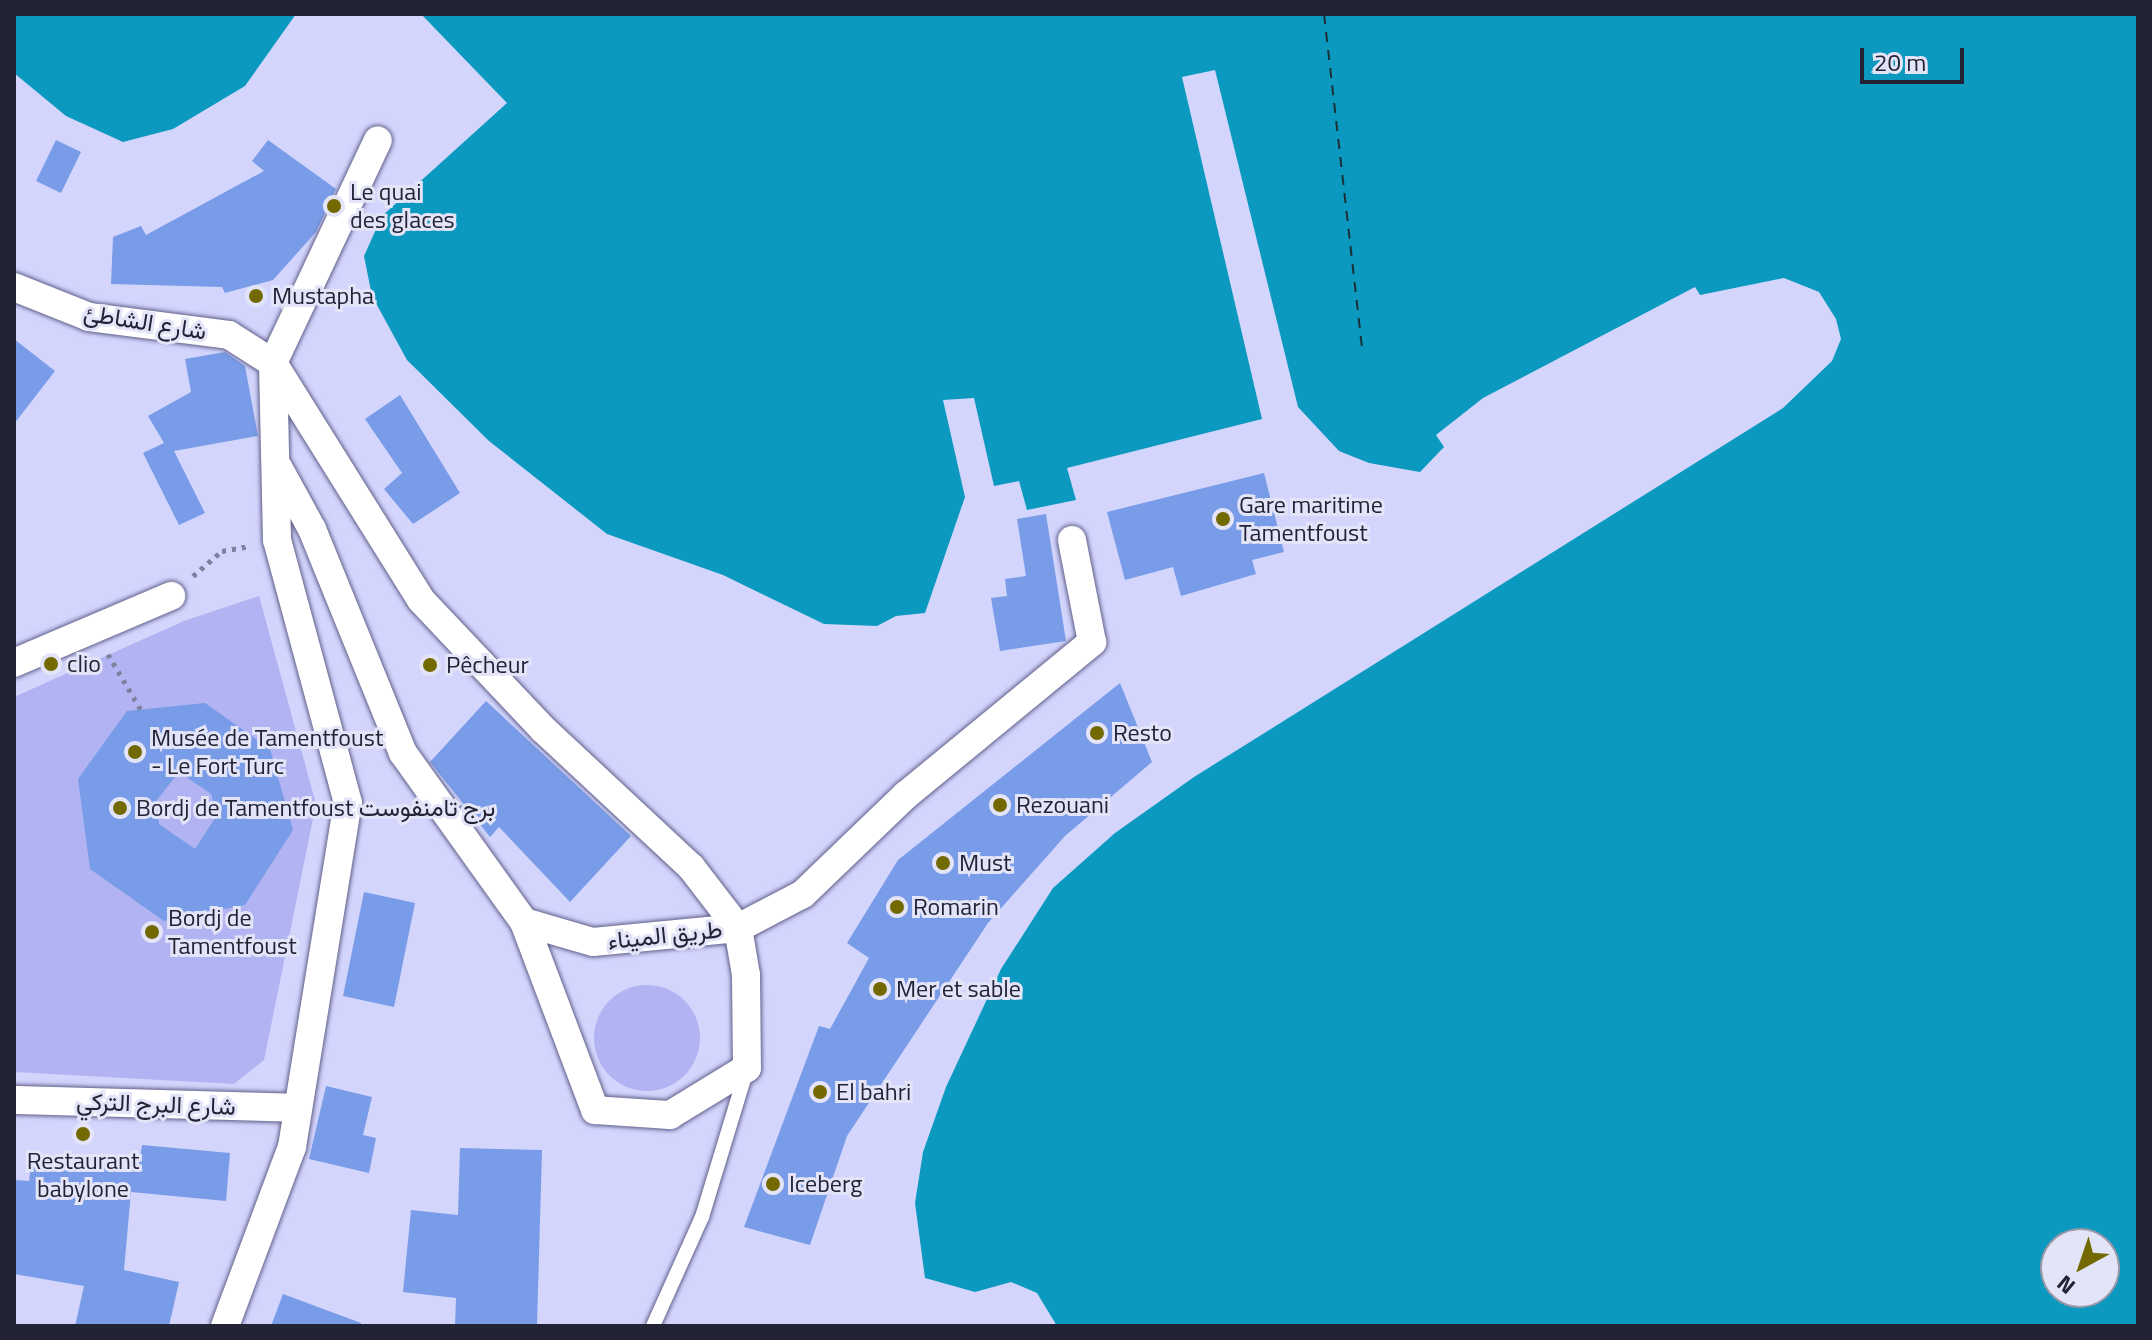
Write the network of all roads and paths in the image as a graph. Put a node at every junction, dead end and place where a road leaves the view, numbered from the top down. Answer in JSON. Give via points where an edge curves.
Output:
{"nodes":[{"id":1,"x":378,"y":140,"type":"dead end"},
{"id":2,"x":14,"y":287,"type":"edge"},
{"id":3,"x":273,"y":363,"type":"junction"},
{"id":4,"x":278,"y":467,"type":"junction"},
{"id":5,"x":312,"y":529,"type":"junction"},
{"id":6,"x":277,"y":540,"type":"junction"},
{"id":7,"x":1072,"y":540,"type":"dead end"},
{"id":8,"x":171,"y":596,"type":"joint"},
{"id":9,"x":94,"y":629,"type":"junction"},
{"id":10,"x":14,"y":663,"type":"edge"},
{"id":11,"x":141,"y":710,"type":"dead end"},
{"id":12,"x":524,"y":922,"type":"junction"},
{"id":13,"x":738,"y":928,"type":"junction"},
{"id":14,"x":747,"y":1068,"type":"junction"},
{"id":15,"x":14,"y":1100,"type":"edge"},
{"id":16,"x":298,"y":1108,"type":"junction"},
{"id":17,"x":225,"y":1326,"type":"edge"},
{"id":18,"x":653,"y":1326,"type":"edge"}],
"edges":[{"from":1,"to":3,"type":"street"},
{"from":2,"to":3,"type":"street","name":"شارع الشاطئ","via":[[89,317],[229,335]]},
{"from":3,"to":4,"type":"street"},
{"from":3,"to":13,"type":"street","name":"طريق الميناء","via":[[421,600],[544,730],[691,867]]},
{"from":4,"to":5,"type":"street"},
{"from":4,"to":6,"type":"street"},
{"from":5,"to":6,"type":"street"},
{"from":5,"to":12,"type":"street","via":[[403,753]]},
{"from":6,"to":8,"type":"path","via":[[222,551]]},
{"from":6,"to":16,"type":"street","via":[[348,803]]},
{"from":7,"to":13,"type":"street","via":[[1092,642],[906,795],[803,894]]},
{"from":8,"to":9,"type":"street"},
{"from":9,"to":10,"type":"street"},
{"from":9,"to":11,"type":"path"},
{"from":12,"to":13,"type":"street","name":"طريق الميناء","via":[[593,942]]},
{"from":12,"to":14,"type":"street","via":[[595,1110],[670,1115]]},
{"from":13,"to":14,"type":"street"},
{"from":14,"to":18,"type":"lane","via":[[702,1217]]},
{"from":15,"to":16,"type":"street","name":"شارع البرج التركي"},
{"from":16,"to":17,"type":"street","via":[[280,1186]]}]}
